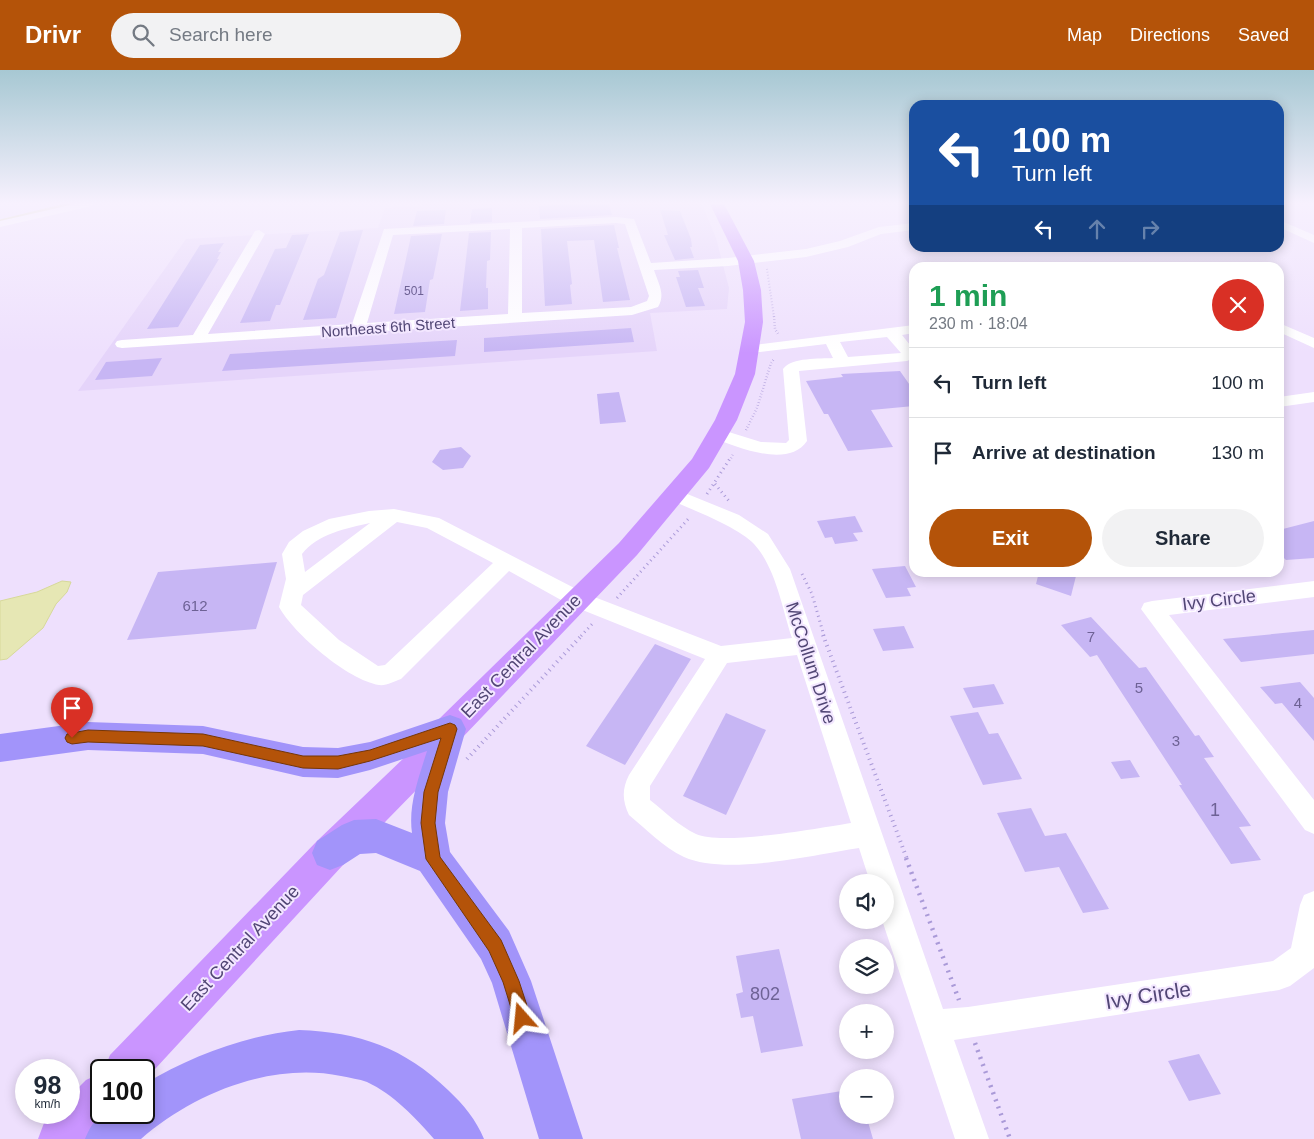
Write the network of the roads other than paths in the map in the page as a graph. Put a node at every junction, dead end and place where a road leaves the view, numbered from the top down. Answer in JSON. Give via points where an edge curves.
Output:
{"nodes":[{"id":1,"x":247,"y":254,"type":"edge"},
{"id":2,"x":381,"y":254,"type":"edge"},
{"id":3,"x":516,"y":254,"type":"edge"},
{"id":4,"x":642,"y":254,"type":"edge"},
{"id":5,"x":742,"y":254,"type":"edge"},
{"id":6,"x":799,"y":254,"type":"edge"},
{"id":7,"x":746,"y":261,"type":"junction"},
{"id":8,"x":647,"y":267,"type":"junction"},
{"id":9,"x":515,"y":318,"type":"junction"},
{"id":10,"x":358,"y":329,"type":"junction"},
{"id":11,"x":1284,"y":329,"type":"edge"},
{"id":12,"x":909,"y":330,"type":"edge"},
{"id":13,"x":891,"y":332,"type":"junction"},
{"id":14,"x":198,"y":339,"type":"junction"},
{"id":15,"x":831,"y":340,"type":"junction"},
{"id":16,"x":122,"y":344,"type":"dead end"},
{"id":17,"x":1314,"y":344,"type":"edge"},
{"id":18,"x":751,"y":349,"type":"junction"},
{"id":19,"x":843,"y":362,"type":"junction"},
{"id":20,"x":1314,"y":398,"type":"edge"},
{"id":21,"x":1284,"y":401,"type":"edge"},
{"id":22,"x":719,"y":434,"type":"junction"},
{"id":23,"x":675,"y":495,"type":"junction"},
{"id":24,"x":394,"y":515,"type":"junction"},
{"id":25,"x":507,"y":561,"type":"junction"},
{"id":26,"x":1314,"y":589,"type":"edge"},
{"id":27,"x":295,"y":590,"type":"junction"},
{"id":28,"x":576,"y":599,"type":"junction"},
{"id":29,"x":806,"y":646,"type":"junction"},
{"id":30,"x":720,"y":656,"type":"junction"},
{"id":31,"x":450,"y":729,"type":"junction"},
{"id":32,"x":0,"y":748,"type":"edge"},
{"id":33,"x":1314,"y":821,"type":"edge"},
{"id":34,"x":867,"y":834,"type":"junction"},
{"id":35,"x":330,"y":853,"type":"junction"},
{"id":36,"x":433,"y":859,"type":"junction"},
{"id":37,"x":881,"y":874,"type":"edge"},
{"id":38,"x":1314,"y":906,"type":"edge"},
{"id":39,"x":894,"y":912,"type":"edge"},
{"id":40,"x":934,"y":1025,"type":"junction"},
{"id":41,"x":135,"y":1059,"type":"edge"},
{"id":42,"x":155,"y":1102,"type":"edge"},
{"id":43,"x":90,"y":1107,"type":"edge"},
{"id":44,"x":125,"y":1124,"type":"edge"},
{"id":45,"x":60,"y":1139,"type":"edge"},
{"id":46,"x":107,"y":1139,"type":"edge"},
{"id":47,"x":462,"y":1139,"type":"edge"},
{"id":48,"x":561,"y":1139,"type":"edge"},
{"id":49,"x":972,"y":1139,"type":"edge"}],
"edges":[{"from":1,"to":14,"type":"street"},
{"from":2,"to":10,"type":"street"},
{"from":3,"to":9,"type":"street"},
{"from":4,"to":8,"type":"street"},
{"from":5,"to":7,"type":"main road","name":"East Central Avenue"},
{"from":6,"to":7,"type":"street"},
{"from":7,"to":8,"type":"street"},
{"from":7,"to":18,"type":"main road","name":"East Central Avenue","via":[[754,322]]},
{"from":8,"to":9,"type":"street","name":"Northeast 6th Street","via":[[656,296],[653,304],[632,311]]},
{"from":9,"to":10,"type":"street","name":"Northeast 6th Street"},
{"from":10,"to":14,"type":"street","name":"Northeast 6th Street"},
{"from":11,"to":17,"type":"street"},
{"from":12,"to":13,"type":"street"},
{"from":13,"to":15,"type":"street"},
{"from":13,"to":19,"type":"street","via":[[909,355]]},
{"from":14,"to":16,"type":"street","name":"Northeast 6th Street"},
{"from":15,"to":18,"type":"street"},
{"from":15,"to":19,"type":"street"},
{"from":18,"to":22,"type":"main road","name":"East Central Avenue","via":[[745,374]]},
{"from":19,"to":22,"type":"street","via":[[791,369],[798,441],[790,449],[779,450],[740,442]]},
{"from":20,"to":21,"type":"street"},
{"from":22,"to":23,"type":"main road","name":"East Central Avenue"},
{"from":23,"to":28,"type":"main road","name":"East Central Avenue","via":[[628,549]]},
{"from":23,"to":29,"type":"street","name":"McCollum Drive","via":[[732,520],[761,538],[780,569]]},
{"from":24,"to":25,"type":"street","via":[[432,523]]},
{"from":24,"to":27,"type":"street"},
{"from":24,"to":27,"type":"street","via":[[336,524],[310,536],[292,554]]},
{"from":25,"to":27,"type":"street","via":[[393,672],[385,675],[372,673],[309,628],[290,606]]},
{"from":25,"to":28,"type":"street"},
{"from":26,"to":33,"type":"street","name":"Ivy Circle","via":[[1152,608]]},
{"from":28,"to":30,"type":"street"},
{"from":28,"to":31,"type":"main road","name":"East Central Avenue"},
{"from":29,"to":30,"type":"street"},
{"from":29,"to":34,"type":"street","name":"McCollum Drive"},
{"from":30,"to":34,"type":"street","via":[[638,783],[638,806],[694,848],[728,852]]},
{"from":31,"to":32,"type":"highway","via":[[370,756],[338,762],[303,762],[203,740],[88,736]]},
{"from":31,"to":35,"type":"main road","name":"East Central Avenue","via":[[418,766]]},
{"from":31,"to":36,"type":"highway","via":[[431,792],[428,823]]},
{"from":34,"to":37,"type":"street","name":"McCollum Drive"},
{"from":35,"to":36,"type":"highway","via":[[354,837],[376,836]]},
{"from":35,"to":41,"type":"main road","name":"East Central Avenue"},
{"from":36,"to":48,"type":"highway","via":[[495,946],[510,981]]},
{"from":38,"to":40,"type":"street","name":"Ivy Circle","via":[[1304,957],[1279,975]]},
{"from":39,"to":40,"type":"street"},
{"from":40,"to":49,"type":"street"},
{"from":42,"to":47,"type":"highway","via":[[221,1068],[261,1056],[302,1050],[342,1054],[379,1065],[409,1084],[436,1107]]},
{"from":43,"to":45,"type":"main road"},
{"from":44,"to":46,"type":"highway"}]}
